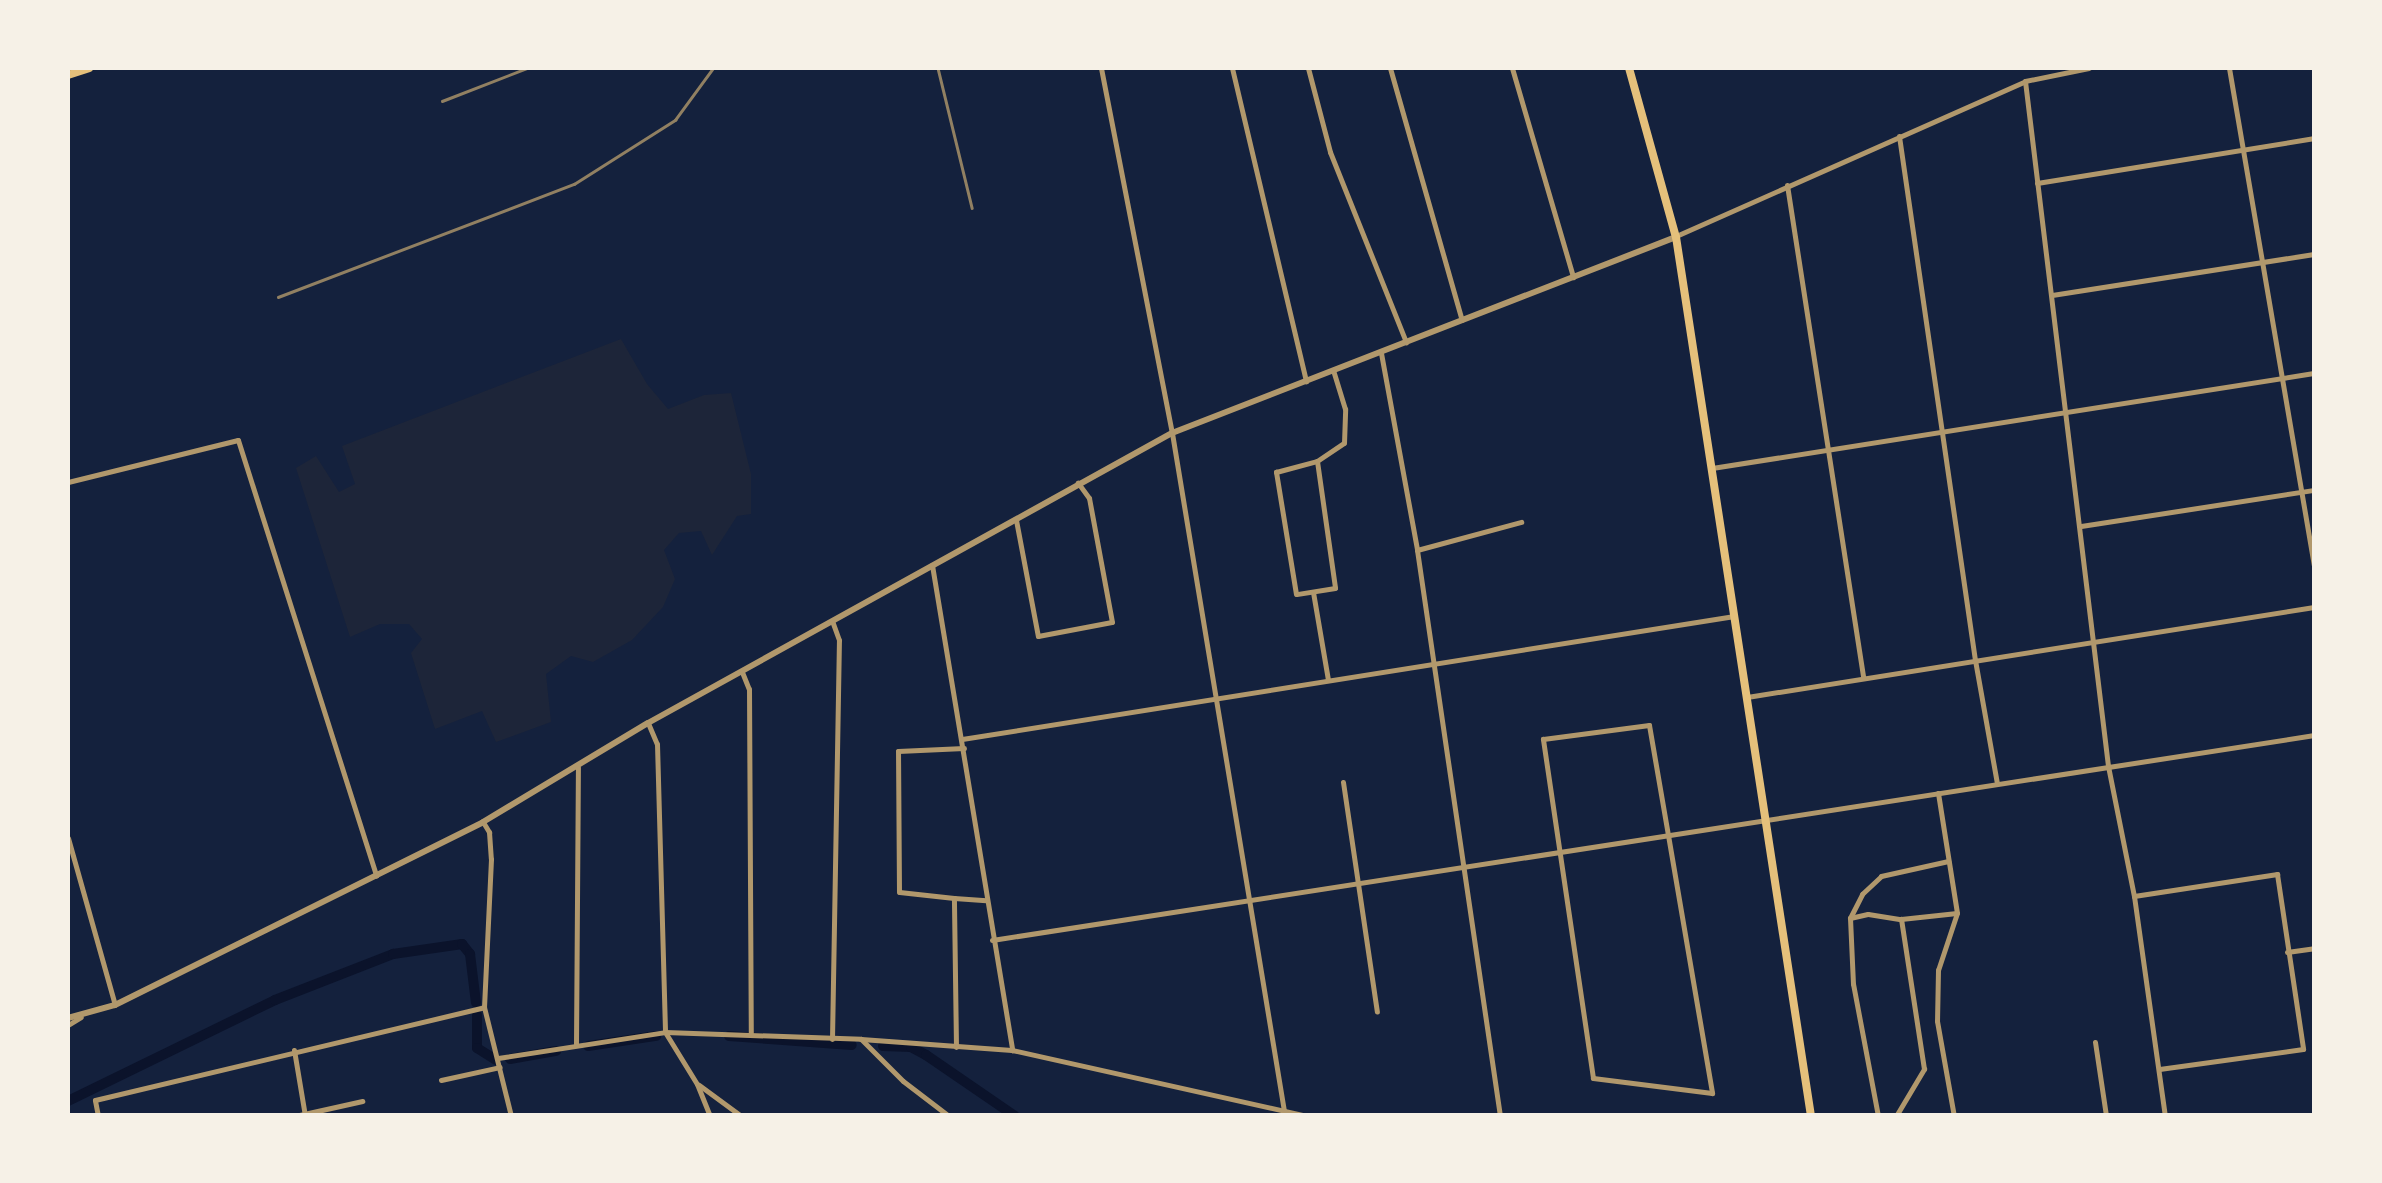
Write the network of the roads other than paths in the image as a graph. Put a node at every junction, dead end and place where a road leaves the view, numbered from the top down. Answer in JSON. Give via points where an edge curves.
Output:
{"nodes":[{"id":1,"x":88,"y":68,"type":"edge"},
{"id":2,"x":1101,"y":68,"type":"edge"},
{"id":3,"x":1232,"y":68,"type":"edge"},
{"id":4,"x":1308,"y":68,"type":"edge"},
{"id":5,"x":1390,"y":68,"type":"edge"},
{"id":6,"x":1512,"y":68,"type":"edge"},
{"id":7,"x":1629,"y":68,"type":"edge"},
{"id":8,"x":2089,"y":68,"type":"edge"},
{"id":9,"x":2229,"y":68,"type":"edge"},
{"id":10,"x":68,"y":75,"type":"edge"},
{"id":11,"x":2025,"y":81,"type":"junction"},
{"id":12,"x":1899,"y":136,"type":"junction"},
{"id":13,"x":2314,"y":138,"type":"edge"},
{"id":14,"x":2242,"y":149,"type":"junction"},
{"id":15,"x":2037,"y":183,"type":"junction"},
{"id":16,"x":1787,"y":185,"type":"junction"},
{"id":17,"x":1676,"y":237,"type":"junction"},
{"id":18,"x":2314,"y":254,"type":"edge"},
{"id":19,"x":2259,"y":262,"type":"junction"},
{"id":20,"x":1573,"y":277,"type":"junction"},
{"id":21,"x":2052,"y":296,"type":"junction"},
{"id":22,"x":1462,"y":320,"type":"junction"},
{"id":23,"x":1406,"y":342,"type":"junction"},
{"id":24,"x":1380,"y":352,"type":"junction"},
{"id":25,"x":1334,"y":370,"type":"junction"},
{"id":26,"x":2314,"y":373,"type":"edge"},
{"id":27,"x":2280,"y":378,"type":"junction"},
{"id":28,"x":1306,"y":381,"type":"junction"},
{"id":29,"x":2069,"y":414,"type":"junction"},
{"id":30,"x":1172,"y":433,"type":"junction"},
{"id":31,"x":1942,"y":433,"type":"junction"},
{"id":32,"x":1827,"y":451,"type":"junction"},
{"id":33,"x":1317,"y":462,"type":"junction"},
{"id":34,"x":1712,"y":468,"type":"junction"},
{"id":35,"x":68,"y":482,"type":"edge"},
{"id":36,"x":1078,"y":483,"type":"junction"},
{"id":37,"x":2314,"y":490,"type":"edge"},
{"id":38,"x":2300,"y":492,"type":"junction"},
{"id":39,"x":1016,"y":517,"type":"junction"},
{"id":40,"x":1521,"y":522,"type":"dead end"},
{"id":41,"x":2081,"y":526,"type":"junction"},
{"id":42,"x":1418,"y":550,"type":"junction"},
{"id":43,"x":932,"y":564,"type":"junction"},
{"id":44,"x":2314,"y":566,"type":"edge"},
{"id":45,"x":1313,"y":592,"type":"junction"},
{"id":46,"x":2314,"y":607,"type":"edge"},
{"id":47,"x":1734,"y":616,"type":"junction"},
{"id":48,"x":832,"y":621,"type":"junction"},
{"id":49,"x":2096,"y":642,"type":"junction"},
{"id":50,"x":1975,"y":660,"type":"junction"},
{"id":51,"x":1434,"y":664,"type":"junction"},
{"id":52,"x":742,"y":672,"type":"junction"},
{"id":53,"x":1863,"y":677,"type":"junction"},
{"id":54,"x":1328,"y":680,"type":"junction"},
{"id":55,"x":1217,"y":697,"type":"junction"},
{"id":56,"x":1747,"y":697,"type":"junction"},
{"id":57,"x":648,"y":724,"type":"junction"},
{"id":58,"x":2314,"y":735,"type":"edge"},
{"id":59,"x":962,"y":738,"type":"junction"},
{"id":60,"x":964,"y":748,"type":"junction"},
{"id":61,"x":578,"y":764,"type":"junction"},
{"id":62,"x":2108,"y":766,"type":"junction"},
{"id":63,"x":1343,"y":782,"type":"dead end"},
{"id":64,"x":1997,"y":784,"type":"junction"},
{"id":65,"x":1938,"y":792,"type":"junction"},
{"id":66,"x":1766,"y":820,"type":"junction"},
{"id":67,"x":483,"y":822,"type":"junction"},
{"id":68,"x":1668,"y":835,"type":"junction"},
{"id":69,"x":68,"y":838,"type":"edge"},
{"id":70,"x":1558,"y":852,"type":"junction"},
{"id":71,"x":1948,"y":861,"type":"junction"},
{"id":72,"x":1464,"y":866,"type":"junction"},
{"id":73,"x":376,"y":876,"type":"junction"},
{"id":74,"x":1359,"y":882,"type":"junction"},
{"id":75,"x":2134,"y":896,"type":"junction"},
{"id":76,"x":954,"y":898,"type":"junction"},
{"id":77,"x":1252,"y":899,"type":"junction"},
{"id":78,"x":986,"y":900,"type":"junction"},
{"id":79,"x":1956,"y":913,"type":"junction"},
{"id":80,"x":1850,"y":918,"type":"junction"},
{"id":81,"x":1900,"y":920,"type":"junction"},
{"id":82,"x":992,"y":940,"type":"junction"},
{"id":83,"x":2314,"y":948,"type":"edge"},
{"id":84,"x":2287,"y":952,"type":"junction"},
{"id":85,"x":115,"y":1005,"type":"junction"},
{"id":86,"x":484,"y":1007,"type":"junction"},
{"id":87,"x":1376,"y":1012,"type":"dead end"},
{"id":88,"x":68,"y":1021,"type":"edge"},
{"id":89,"x":665,"y":1032,"type":"junction"},
{"id":90,"x":751,"y":1034,"type":"junction"},
{"id":91,"x":832,"y":1039,"type":"junction"},
{"id":92,"x":861,"y":1039,"type":"junction"},
{"id":93,"x":2096,"y":1042,"type":"dead end"},
{"id":94,"x":576,"y":1044,"type":"junction"},
{"id":95,"x":956,"y":1047,"type":"junction"},
{"id":96,"x":294,"y":1050,"type":"junction"},
{"id":97,"x":1012,"y":1050,"type":"junction"},
{"id":98,"x":498,"y":1058,"type":"junction"},
{"id":99,"x":500,"y":1067,"type":"junction"},
{"id":100,"x":2159,"y":1069,"type":"junction"},
{"id":101,"x":441,"y":1080,"type":"dead end"},
{"id":102,"x":697,"y":1084,"type":"junction"},
{"id":103,"x":362,"y":1101,"type":"dead end"},
{"id":104,"x":1284,"y":1112,"type":"junction"},
{"id":105,"x":304,"y":1114,"type":"edge"},
{"id":106,"x":98,"y":1116,"type":"edge"},
{"id":107,"x":295,"y":1116,"type":"edge"},
{"id":108,"x":512,"y":1116,"type":"edge"},
{"id":109,"x":710,"y":1116,"type":"edge"},
{"id":110,"x":741,"y":1116,"type":"edge"},
{"id":111,"x":949,"y":1116,"type":"edge"},
{"id":112,"x":1306,"y":1116,"type":"edge"},
{"id":113,"x":1500,"y":1116,"type":"edge"},
{"id":114,"x":1810,"y":1116,"type":"edge"},
{"id":115,"x":1878,"y":1116,"type":"edge"},
{"id":116,"x":1896,"y":1116,"type":"edge"},
{"id":117,"x":1954,"y":1116,"type":"edge"},
{"id":118,"x":2106,"y":1116,"type":"edge"},
{"id":119,"x":2166,"y":1116,"type":"edge"}],
"edges":[{"from":1,"to":10,"type":"main road"},
{"from":2,"to":30,"type":"street"},
{"from":3,"to":28,"type":"street"},
{"from":4,"to":23,"type":"street","via":[[1330,152]]},
{"from":5,"to":22,"type":"street"},
{"from":6,"to":20,"type":"street"},
{"from":7,"to":17,"type":"main road"},
{"from":8,"to":11,"type":"street"},
{"from":9,"to":14,"type":"street"},
{"from":11,"to":12,"type":"street"},
{"from":11,"to":15,"type":"street"},
{"from":12,"to":16,"type":"street"},
{"from":12,"to":31,"type":"street"},
{"from":13,"to":14,"type":"street"},
{"from":14,"to":15,"type":"street"},
{"from":14,"to":19,"type":"street"},
{"from":15,"to":21,"type":"street"},
{"from":16,"to":17,"type":"street"},
{"from":16,"to":32,"type":"street"},
{"from":17,"to":20,"type":"street"},
{"from":17,"to":34,"type":"main road"},
{"from":18,"to":19,"type":"street"},
{"from":19,"to":21,"type":"street"},
{"from":19,"to":27,"type":"street"},
{"from":20,"to":22,"type":"street"},
{"from":21,"to":29,"type":"street"},
{"from":22,"to":23,"type":"street"},
{"from":23,"to":24,"type":"street"},
{"from":24,"to":25,"type":"street"},
{"from":24,"to":42,"type":"street"},
{"from":25,"to":28,"type":"street"},
{"from":25,"to":33,"type":"street","via":[[1346,438]]},
{"from":26,"to":27,"type":"street"},
{"from":27,"to":29,"type":"street"},
{"from":27,"to":38,"type":"street"},
{"from":28,"to":30,"type":"street"},
{"from":29,"to":31,"type":"street"},
{"from":29,"to":41,"type":"street"},
{"from":30,"to":36,"type":"street"},
{"from":30,"to":55,"type":"street"},
{"from":31,"to":32,"type":"street"},
{"from":31,"to":50,"type":"street"},
{"from":32,"to":34,"type":"street"},
{"from":32,"to":53,"type":"street"},
{"from":33,"to":45,"type":"street","via":[[1335,588]]},
{"from":33,"to":45,"type":"street","via":[[1276,472],[1296,594]]},
{"from":34,"to":47,"type":"main road"},
{"from":35,"to":73,"type":"street","via":[[238,440]]},
{"from":36,"to":39,"type":"street"},
{"from":36,"to":39,"type":"street","via":[[1090,498],[1112,622],[1038,636]]},
{"from":37,"to":38,"type":"street"},
{"from":38,"to":41,"type":"street"},
{"from":38,"to":44,"type":"street"},
{"from":39,"to":43,"type":"street"},
{"from":40,"to":42,"type":"street"},
{"from":41,"to":49,"type":"street"},
{"from":42,"to":51,"type":"street"},
{"from":43,"to":48,"type":"street"},
{"from":43,"to":59,"type":"street"},
{"from":45,"to":54,"type":"street"},
{"from":46,"to":49,"type":"street"},
{"from":47,"to":51,"type":"street"},
{"from":47,"to":56,"type":"main road"},
{"from":48,"to":52,"type":"street"},
{"from":48,"to":91,"type":"street","via":[[839,640]]},
{"from":49,"to":50,"type":"street"},
{"from":49,"to":62,"type":"street"},
{"from":50,"to":53,"type":"street"},
{"from":50,"to":64,"type":"street"},
{"from":51,"to":54,"type":"street"},
{"from":51,"to":72,"type":"street"},
{"from":52,"to":57,"type":"street"},
{"from":52,"to":90,"type":"street","via":[[749,690]]},
{"from":53,"to":56,"type":"street"},
{"from":54,"to":55,"type":"street"},
{"from":55,"to":59,"type":"street"},
{"from":55,"to":77,"type":"street"},
{"from":56,"to":66,"type":"main road"},
{"from":57,"to":61,"type":"street"},
{"from":57,"to":89,"type":"street","via":[[657,744]]},
{"from":58,"to":62,"type":"street"},
{"from":59,"to":60,"type":"street"},
{"from":60,"to":76,"type":"street","via":[[898,750],[899,892]]},
{"from":60,"to":78,"type":"street"},
{"from":61,"to":67,"type":"street"},
{"from":61,"to":94,"type":"street"},
{"from":62,"to":64,"type":"street"},
{"from":62,"to":75,"type":"street"},
{"from":63,"to":74,"type":"street"},
{"from":64,"to":65,"type":"street"},
{"from":65,"to":66,"type":"street"},
{"from":65,"to":71,"type":"street"},
{"from":66,"to":68,"type":"street"},
{"from":66,"to":114,"type":"main road"},
{"from":67,"to":73,"type":"street"},
{"from":67,"to":86,"type":"street","via":[[491,859]]},
{"from":68,"to":70,"type":"street"},
{"from":68,"to":70,"type":"street","via":[[1650,725],[1543,740]]},
{"from":68,"to":70,"type":"street","via":[[1712,1094],[1593,1078]]},
{"from":69,"to":85,"type":"street"},
{"from":70,"to":72,"type":"street"},
{"from":71,"to":79,"type":"street"},
{"from":71,"to":80,"type":"street","via":[[1881,876]]},
{"from":72,"to":74,"type":"street"},
{"from":72,"to":113,"type":"street"},
{"from":73,"to":85,"type":"street"},
{"from":74,"to":77,"type":"street"},
{"from":74,"to":87,"type":"street"},
{"from":75,"to":84,"type":"street","via":[[2277,874]]},
{"from":75,"to":100,"type":"street"},
{"from":76,"to":78,"type":"street"},
{"from":76,"to":95,"type":"street"},
{"from":77,"to":82,"type":"street"},
{"from":77,"to":104,"type":"street"},
{"from":78,"to":82,"type":"street"},
{"from":79,"to":81,"type":"street"},
{"from":79,"to":117,"type":"street","via":[[1938,970],[1937,1021]]},
{"from":80,"to":81,"type":"street"},
{"from":80,"to":115,"type":"street","via":[[1853,984]]},
{"from":81,"to":116,"type":"street","via":[[1924,1069]]},
{"from":82,"to":97,"type":"street"},
{"from":83,"to":84,"type":"street"},
{"from":84,"to":100,"type":"street","via":[[2303,1049]]},
{"from":85,"to":88,"type":"street"},
{"from":86,"to":96,"type":"street"},
{"from":86,"to":98,"type":"street"},
{"from":89,"to":90,"type":"street"},
{"from":89,"to":94,"type":"street"},
{"from":89,"to":102,"type":"street"},
{"from":90,"to":91,"type":"street"},
{"from":91,"to":92,"type":"street"},
{"from":92,"to":95,"type":"street"},
{"from":92,"to":111,"type":"street"},
{"from":93,"to":118,"type":"street"},
{"from":94,"to":98,"type":"street"},
{"from":95,"to":97,"type":"street"},
{"from":96,"to":105,"type":"street"},
{"from":96,"to":106,"type":"street","via":[[95,1100]]},
{"from":97,"to":104,"type":"street"},
{"from":98,"to":99,"type":"street"},
{"from":99,"to":101,"type":"street"},
{"from":99,"to":108,"type":"street"},
{"from":100,"to":119,"type":"street"},
{"from":102,"to":109,"type":"street"},
{"from":102,"to":110,"type":"street"},
{"from":103,"to":105,"type":"street"},
{"from":104,"to":112,"type":"street"},
{"from":105,"to":107,"type":"street"}]}
